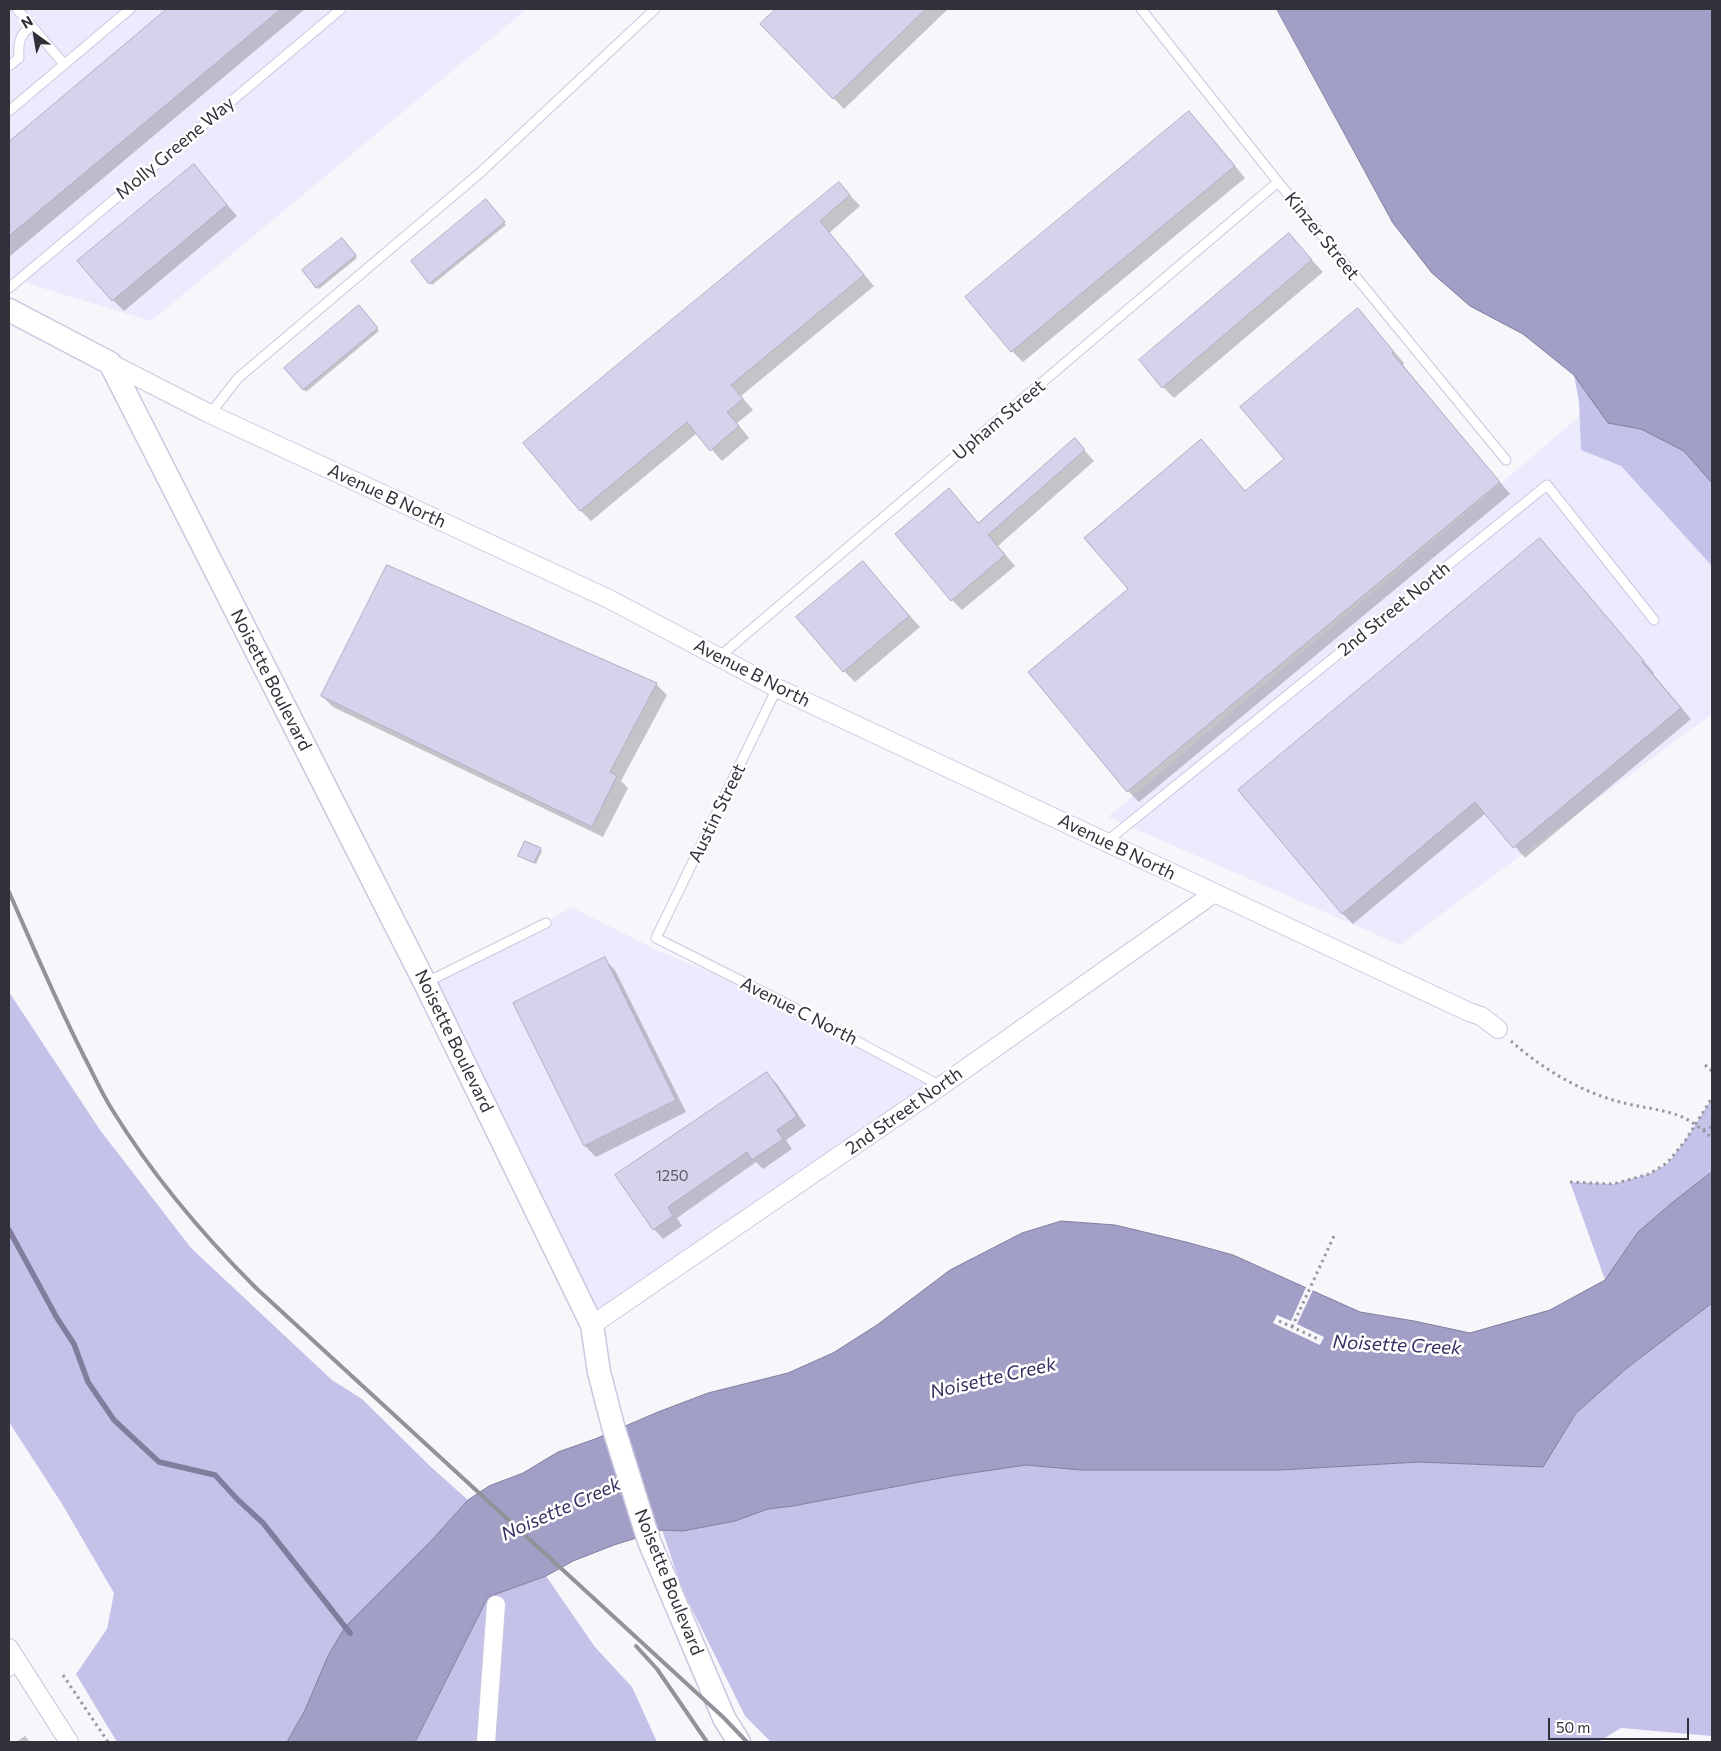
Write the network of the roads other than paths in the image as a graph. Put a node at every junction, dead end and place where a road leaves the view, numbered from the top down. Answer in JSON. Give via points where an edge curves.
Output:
{"nodes":[{"id":1,"x":17,"y":9,"type":"edge"},
{"id":2,"x":130,"y":9,"type":"edge"},
{"id":3,"x":341,"y":9,"type":"edge"},
{"id":4,"x":655,"y":9,"type":"edge"},
{"id":5,"x":1141,"y":9,"type":"edge"},
{"id":6,"x":31,"y":25,"type":"junction"},
{"id":7,"x":64,"y":64,"type":"junction"},
{"id":8,"x":9,"y":66,"type":"edge"},
{"id":9,"x":9,"y":111,"type":"edge"},
{"id":10,"x":1278,"y":182,"type":"junction"},
{"id":11,"x":9,"y":288,"type":"edge"},
{"id":12,"x":9,"y":310,"type":"edge"},
{"id":13,"x":110,"y":363,"type":"junction"},
{"id":14,"x":210,"y":414,"type":"junction"},
{"id":15,"x":1506,"y":460,"type":"dead end"},
{"id":16,"x":1654,"y":620,"type":"dead end"},
{"id":17,"x":719,"y":657,"type":"junction"},
{"id":18,"x":778,"y":688,"type":"junction"},
{"id":19,"x":1106,"y":842,"type":"junction"},
{"id":20,"x":1213,"y":894,"type":"junction"},
{"id":21,"x":546,"y":923,"type":"dead end"},
{"id":22,"x":656,"y":938,"type":"joint"},
{"id":23,"x":426,"y":983,"type":"junction"},
{"id":24,"x":1498,"y":1029,"type":"road end"},
{"id":25,"x":942,"y":1086,"type":"junction"},
{"id":26,"x":592,"y":1325,"type":"junction"},
{"id":27,"x":496,"y":1605,"type":"dead end"},
{"id":28,"x":9,"y":1648,"type":"edge"},
{"id":29,"x":14,"y":1668,"type":"edge"},
{"id":30,"x":69,"y":1742,"type":"edge"},
{"id":31,"x":486,"y":1742,"type":"edge"},
{"id":32,"x":739,"y":1742,"type":"edge"}],
"edges":[{"from":1,"to":6,"type":"lane"},
{"from":2,"to":7,"type":"lane"},
{"from":3,"to":11,"type":"lane","name":"Molly Greene Way"},
{"from":4,"to":14,"type":"lane","via":[[481,172],[238,378]]},
{"from":5,"to":10,"type":"lane","name":"Kinzer Street"},
{"from":6,"to":7,"type":"lane"},
{"from":6,"to":8,"type":"lane","via":[[22,34],[18,45],[19,58]]},
{"from":7,"to":9,"type":"lane"},
{"from":10,"to":15,"type":"lane","name":"Kinzer Street"},
{"from":10,"to":17,"type":"lane","name":"Upham Street"},
{"from":12,"to":13,"type":"street","name":"Avenue B North"},
{"from":13,"to":14,"type":"street","name":"Avenue B North"},
{"from":13,"to":23,"type":"street","name":"Noisette Boulevard"},
{"from":14,"to":17,"type":"street","name":"Avenue B North","via":[[609,599]]},
{"from":16,"to":19,"type":"lane","name":"2nd Street North","via":[[1547,485]]},
{"from":17,"to":18,"type":"street","name":"Avenue B North"},
{"from":18,"to":19,"type":"street","name":"Avenue B North"},
{"from":18,"to":22,"type":"lane","name":"Austin Street"},
{"from":19,"to":20,"type":"street","name":"Avenue B North"},
{"from":20,"to":24,"type":"street","name":"Avenue B North","via":[[1481,1016]]},
{"from":20,"to":25,"type":"street","name":"2nd Street North"},
{"from":21,"to":23,"type":"lane"},
{"from":22,"to":25,"type":"lane","name":"Avenue C North"},
{"from":23,"to":26,"type":"street","name":"Noisette Boulevard"},
{"from":25,"to":26,"type":"street","name":"2nd Street North"},
{"from":26,"to":32,"type":"street","name":"Noisette Boulevard","via":[[599,1372],[613,1426],[649,1541],[724,1718]]},
{"from":27,"to":31,"type":"street"},
{"from":28,"to":29,"type":"street"},
{"from":29,"to":30,"type":"street"}]}
